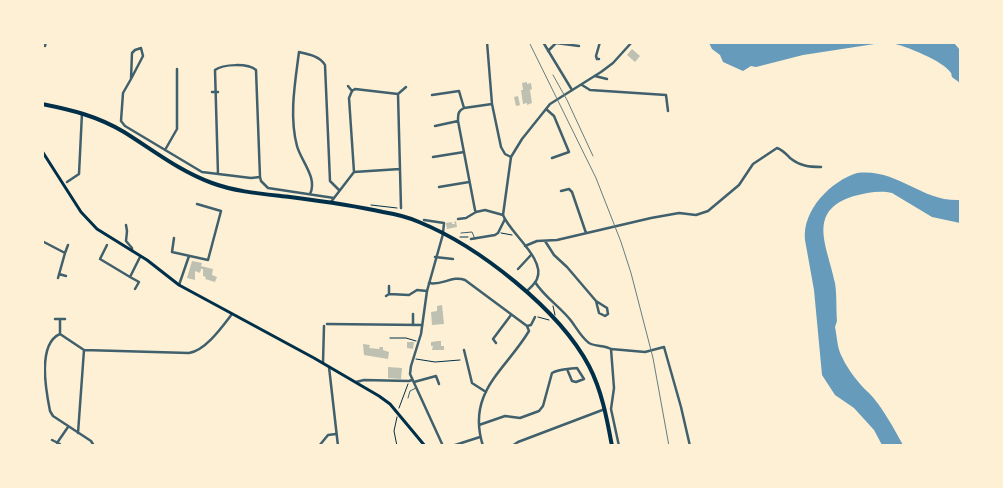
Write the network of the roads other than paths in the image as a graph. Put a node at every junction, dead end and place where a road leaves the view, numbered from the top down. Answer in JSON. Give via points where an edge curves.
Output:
{"nodes":[{"id":1,"x":487,"y":42,"type":"edge"},
{"id":2,"x":543,"y":42,"type":"edge"},
{"id":3,"x":600,"y":42,"type":"edge"},
{"id":4,"x":632,"y":42,"type":"edge"},
{"id":5,"x":579,"y":46,"type":"dead end"},
{"id":6,"x":548,"y":51,"type":"junction"},
{"id":7,"x":600,"y":59,"type":"dead end"},
{"id":8,"x":177,"y":69,"type":"dead end"},
{"id":9,"x":595,"y":76,"type":"junction"},
{"id":10,"x":131,"y":79,"type":"junction"},
{"id":11,"x":607,"y":79,"type":"dead end"},
{"id":12,"x":582,"y":85,"type":"junction"},
{"id":13,"x":348,"y":86,"type":"dead end"},
{"id":14,"x":406,"y":87,"type":"dead end"},
{"id":15,"x":352,"y":91,"type":"junction"},
{"id":16,"x":572,"y":91,"type":"junction"},
{"id":17,"x":398,"y":94,"type":"junction"},
{"id":18,"x":432,"y":95,"type":"dead end"},
{"id":19,"x":42,"y":104,"type":"edge"},
{"id":20,"x":492,"y":104,"type":"junction"},
{"id":21,"x":464,"y":108,"type":"junction"},
{"id":22,"x":546,"y":109,"type":"junction"},
{"id":23,"x":668,"y":112,"type":"dead end"},
{"id":24,"x":82,"y":113,"type":"junction"},
{"id":25,"x":458,"y":121,"type":"junction"},
{"id":26,"x":435,"y":126,"type":"dead end"},
{"id":27,"x":158,"y":146,"type":"junction"},
{"id":28,"x":165,"y":150,"type":"junction"},
{"id":29,"x":42,"y":151,"type":"edge"},
{"id":30,"x":154,"y":152,"type":"junction"},
{"id":31,"x":464,"y":152,"type":"junction"},
{"id":32,"x":433,"y":157,"type":"dead end"},
{"id":33,"x":511,"y":158,"type":"junction"},
{"id":34,"x":552,"y":158,"type":"dead end"},
{"id":35,"x":821,"y":167,"type":"dead end"},
{"id":36,"x":400,"y":169,"type":"junction"},
{"id":37,"x":354,"y":172,"type":"junction"},
{"id":38,"x":218,"y":174,"type":"junction"},
{"id":39,"x":260,"y":177,"type":"junction"},
{"id":40,"x":67,"y":182,"type":"dead end"},
{"id":41,"x":469,"y":182,"type":"junction"},
{"id":42,"x":439,"y":187,"type":"dead end"},
{"id":43,"x":338,"y":190,"type":"junction"},
{"id":44,"x":561,"y":191,"type":"dead end"},
{"id":45,"x":310,"y":194,"type":"junction"},
{"id":46,"x":332,"y":200,"type":"junction"},
{"id":47,"x":197,"y":204,"type":"dead end"},
{"id":48,"x":401,"y":208,"type":"dead end"},
{"id":49,"x":476,"y":212,"type":"junction"},
{"id":50,"x":503,"y":215,"type":"junction"},
{"id":51,"x":458,"y":219,"type":"dead end"},
{"id":52,"x":504,"y":219,"type":"junction"},
{"id":53,"x":424,"y":220,"type":"dead end"},
{"id":54,"x":126,"y":225,"type":"dead end"},
{"id":55,"x":443,"y":233,"type":"junction"},
{"id":56,"x":461,"y":233,"type":"dead end"},
{"id":57,"x":586,"y":233,"type":"junction"},
{"id":58,"x":475,"y":238,"type":"junction"},
{"id":59,"x":471,"y":239,"type":"dead end"},
{"id":60,"x":175,"y":240,"type":"dead end"},
{"id":61,"x":42,"y":241,"type":"edge"},
{"id":62,"x":546,"y":241,"type":"junction"},
{"id":63,"x":68,"y":245,"type":"dead end"},
{"id":64,"x":107,"y":245,"type":"dead end"},
{"id":65,"x":525,"y":246,"type":"junction"},
{"id":66,"x":132,"y":252,"type":"junction"},
{"id":67,"x":65,"y":253,"type":"junction"},
{"id":68,"x":531,"y":255,"type":"junction"},
{"id":69,"x":189,"y":256,"type":"junction"},
{"id":70,"x":140,"y":257,"type":"junction"},
{"id":71,"x":435,"y":257,"type":"junction"},
{"id":72,"x":453,"y":259,"type":"dead end"},
{"id":73,"x":518,"y":268,"type":"dead end"},
{"id":74,"x":59,"y":274,"type":"junction"},
{"id":75,"x":66,"y":276,"type":"dead end"},
{"id":76,"x":130,"y":277,"type":"junction"},
{"id":77,"x":58,"y":278,"type":"dead end"},
{"id":78,"x":535,"y":282,"type":"junction"},
{"id":79,"x":429,"y":283,"type":"junction"},
{"id":80,"x":179,"y":285,"type":"junction"},
{"id":81,"x":389,"y":286,"type":"dead end"},
{"id":82,"x":135,"y":288,"type":"dead end"},
{"id":83,"x":527,"y":291,"type":"junction"},
{"id":84,"x":427,"y":292,"type":"junction"},
{"id":85,"x":390,"y":294,"type":"junction"},
{"id":86,"x":386,"y":296,"type":"dead end"},
{"id":87,"x":596,"y":301,"type":"junction"},
{"id":88,"x":232,"y":314,"type":"junction"},
{"id":89,"x":413,"y":314,"type":"dead end"},
{"id":90,"x":511,"y":314,"type":"junction"},
{"id":91,"x":535,"y":317,"type":"dead end"},
{"id":92,"x":55,"y":319,"type":"dead end"},
{"id":93,"x":60,"y":319,"type":"junction"},
{"id":94,"x":65,"y":319,"type":"dead end"},
{"id":95,"x":413,"y":325,"type":"junction"},
{"id":96,"x":422,"y":326,"type":"junction"},
{"id":97,"x":527,"y":326,"type":"junction"},
{"id":98,"x":60,"y":334,"type":"junction"},
{"id":99,"x":496,"y":343,"type":"dead end"},
{"id":100,"x":84,"y":350,"type":"junction"},
{"id":101,"x":464,"y":350,"type":"dead end"},
{"id":102,"x":611,"y":350,"type":"junction"},
{"id":103,"x":322,"y":363,"type":"junction"},
{"id":104,"x":329,"y":367,"type":"junction"},
{"id":105,"x":567,"y":369,"type":"junction"},
{"id":106,"x":474,"y":372,"type":"dead end"},
{"id":107,"x":439,"y":373,"type":"dead end"},
{"id":108,"x":470,"y":373,"type":"junction"},
{"id":109,"x":436,"y":376,"type":"junction"},
{"id":110,"x":412,"y":381,"type":"junction"},
{"id":111,"x":355,"y":382,"type":"junction"},
{"id":112,"x":439,"y":384,"type":"dead end"},
{"id":113,"x":417,"y":388,"type":"junction"},
{"id":114,"x":486,"y":392,"type":"junction"},
{"id":115,"x":408,"y":398,"type":"dead end"},
{"id":116,"x":605,"y":409,"type":"junction"},
{"id":117,"x":479,"y":425,"type":"junction"},
{"id":118,"x":68,"y":427,"type":"junction"},
{"id":119,"x":78,"y":433,"type":"junction"},
{"id":120,"x":336,"y":434,"type":"junction"},
{"id":121,"x":480,"y":437,"type":"junction"},
{"id":122,"x":52,"y":440,"type":"dead end"},
{"id":123,"x":59,"y":444,"type":"edge"},
{"id":124,"x":93,"y":444,"type":"edge"},
{"id":125,"x":319,"y":446,"type":"edge"},
{"id":126,"x":338,"y":446,"type":"edge"},
{"id":127,"x":425,"y":446,"type":"edge"},
{"id":128,"x":443,"y":446,"type":"edge"},
{"id":129,"x":452,"y":446,"type":"edge"},
{"id":130,"x":483,"y":446,"type":"edge"},
{"id":131,"x":512,"y":446,"type":"edge"},
{"id":132,"x":612,"y":446,"type":"edge"},
{"id":133,"x":619,"y":446,"type":"edge"},
{"id":134,"x":690,"y":446,"type":"edge"}],
"edges":[{"from":1,"to":20,"type":"street"},
{"from":2,"to":6,"type":"street"},
{"from":3,"to":7,"type":"street","via":[[596,56]]},
{"from":4,"to":9,"type":"street","via":[[613,63]]},
{"from":5,"to":6,"type":"street","via":[[556,43]]},
{"from":6,"to":16,"type":"street"},
{"from":8,"to":28,"type":"street","via":[[177,129]]},
{"from":9,"to":11,"type":"street"},
{"from":9,"to":12,"type":"street"},
{"from":10,"to":10,"type":"street","via":[[132,53],[141,48],[143,56]]},
{"from":10,"to":27,"type":"street","via":[[123,94],[121,121]]},
{"from":12,"to":16,"type":"street"},
{"from":12,"to":23,"type":"street","via":[[590,90],[666,95]]},
{"from":13,"to":15,"type":"street"},
{"from":14,"to":17,"type":"street"},
{"from":15,"to":17,"type":"street"},
{"from":15,"to":37,"type":"street","via":[[349,98]]},
{"from":16,"to":22,"type":"street"},
{"from":17,"to":36,"type":"street"},
{"from":18,"to":21,"type":"street","via":[[459,91]]},
{"from":19,"to":24,"type":"highway"},
{"from":20,"to":21,"type":"street"},
{"from":20,"to":33,"type":"street","via":[[501,147]]},
{"from":21,"to":25,"type":"street","via":[[458,114]]},
{"from":22,"to":33,"type":"street"},
{"from":22,"to":34,"type":"street","via":[[554,116],[569,152]]},
{"from":24,"to":30,"type":"highway","via":[[122,131]]},
{"from":24,"to":40,"type":"street","via":[[79,174]]},
{"from":25,"to":26,"type":"street"},
{"from":25,"to":31,"type":"street"},
{"from":27,"to":28,"type":"street"},
{"from":27,"to":30,"type":"street"},
{"from":28,"to":38,"type":"street","via":[[202,172]]},
{"from":29,"to":66,"type":"main road","via":[[86,219]]},
{"from":30,"to":46,"type":"highway","via":[[178,168],[213,184],[250,192]]},
{"from":31,"to":32,"type":"street"},
{"from":31,"to":41,"type":"street"},
{"from":33,"to":50,"type":"street"},
{"from":35,"to":57,"type":"street","via":[[805,166],[777,148],[753,164],[739,185],[708,211],[696,215],[679,213]]},
{"from":36,"to":37,"type":"street"},
{"from":36,"to":48,"type":"street"},
{"from":37,"to":43,"type":"street"},
{"from":38,"to":39,"type":"street"},
{"from":38,"to":39,"type":"street","via":[[215,70],[219,67],[251,66],[256,70]]},
{"from":39,"to":45,"type":"street","via":[[268,188]]},
{"from":41,"to":42,"type":"street"},
{"from":41,"to":49,"type":"street"},
{"from":43,"to":45,"type":"street","via":[[330,181],[325,65],[318,58],[299,52],[293,100],[294,132],[311,179]]},
{"from":43,"to":46,"type":"street"},
{"from":44,"to":57,"type":"street","via":[[569,189],[572,192]]},
{"from":45,"to":46,"type":"street"},
{"from":46,"to":55,"type":"highway","via":[[418,221]]},
{"from":47,"to":69,"type":"street","via":[[221,211],[208,260]]},
{"from":49,"to":50,"type":"street","via":[[485,210]]},
{"from":49,"to":51,"type":"street"},
{"from":50,"to":52,"type":"street"},
{"from":52,"to":58,"type":"street","via":[[498,233]]},
{"from":52,"to":65,"type":"street"},
{"from":53,"to":55,"type":"street","via":[[444,223]]},
{"from":54,"to":66,"type":"street","via":[[126,241]]},
{"from":55,"to":71,"type":"street"},
{"from":55,"to":83,"type":"highway"},
{"from":56,"to":58,"type":"lane","via":[[472,232]]},
{"from":57,"to":62,"type":"street"},
{"from":58,"to":59,"type":"street"},
{"from":60,"to":69,"type":"street","via":[[172,252]]},
{"from":61,"to":67,"type":"street"},
{"from":62,"to":65,"type":"street"},
{"from":62,"to":87,"type":"street","via":[[554,256]]},
{"from":63,"to":67,"type":"street"},
{"from":64,"to":76,"type":"street","via":[[100,259]]},
{"from":65,"to":68,"type":"street"},
{"from":66,"to":70,"type":"main road"},
{"from":67,"to":74,"type":"street"},
{"from":68,"to":73,"type":"street"},
{"from":68,"to":78,"type":"street","via":[[538,270]]},
{"from":69,"to":80,"type":"street"},
{"from":70,"to":76,"type":"street"},
{"from":70,"to":80,"type":"main road"},
{"from":71,"to":72,"type":"street"},
{"from":71,"to":79,"type":"street"},
{"from":74,"to":75,"type":"street"},
{"from":74,"to":77,"type":"street"},
{"from":76,"to":82,"type":"street","via":[[139,282]]},
{"from":78,"to":83,"type":"street"},
{"from":78,"to":102,"type":"street","via":[[541,293],[567,316],[587,341]]},
{"from":79,"to":84,"type":"street"},
{"from":79,"to":90,"type":"street","via":[[461,278]]},
{"from":80,"to":88,"type":"main road"},
{"from":81,"to":85,"type":"street"},
{"from":83,"to":116,"type":"highway","via":[[557,321],[580,351]]},
{"from":84,"to":85,"type":"street","via":[[417,290],[409,295]]},
{"from":84,"to":96,"type":"street"},
{"from":85,"to":86,"type":"street"},
{"from":87,"to":87,"type":"street","via":[[601,315],[608,314],[607,308]]},
{"from":88,"to":100,"type":"street","via":[[215,336],[194,352]]},
{"from":88,"to":103,"type":"main road"},
{"from":89,"to":95,"type":"street"},
{"from":90,"to":97,"type":"street"},
{"from":90,"to":99,"type":"street","via":[[493,339]]},
{"from":91,"to":97,"type":"street"},
{"from":92,"to":93,"type":"street"},
{"from":93,"to":94,"type":"street"},
{"from":93,"to":98,"type":"street"},
{"from":95,"to":96,"type":"street"},
{"from":95,"to":103,"type":"street","via":[[326,325]]},
{"from":96,"to":110,"type":"street","via":[[411,366]]},
{"from":97,"to":114,"type":"street","via":[[529,331]]},
{"from":98,"to":100,"type":"street"},
{"from":98,"to":118,"type":"street","via":[[49,344],[44,358],[50,411]]},
{"from":100,"to":119,"type":"street"},
{"from":101,"to":108,"type":"street"},
{"from":102,"to":133,"type":"street","via":[[614,388],[611,409]]},
{"from":102,"to":134,"type":"street","via":[[645,352],[664,347]]},
{"from":103,"to":104,"type":"main road"},
{"from":104,"to":111,"type":"main road"},
{"from":104,"to":120,"type":"street"},
{"from":105,"to":105,"type":"street","via":[[577,368],[584,380],[572,381]]},
{"from":105,"to":117,"type":"street","via":[[552,372],[539,411],[518,419],[505,416]]},
{"from":106,"to":108,"type":"street"},
{"from":107,"to":109,"type":"street"},
{"from":108,"to":114,"type":"street","via":[[472,383]]},
{"from":109,"to":110,"type":"street"},
{"from":109,"to":112,"type":"street"},
{"from":110,"to":111,"type":"street"},
{"from":110,"to":113,"type":"street"},
{"from":111,"to":127,"type":"main road","via":[[384,400]]},
{"from":113,"to":115,"type":"lane","via":[[410,391]]},
{"from":113,"to":128,"type":"street"},
{"from":114,"to":117,"type":"street","via":[[479,406]]},
{"from":116,"to":131,"type":"street"},
{"from":116,"to":132,"type":"highway"},
{"from":117,"to":121,"type":"street"},
{"from":118,"to":119,"type":"street"},
{"from":118,"to":123,"type":"street"},
{"from":119,"to":124,"type":"street"},
{"from":120,"to":125,"type":"street","via":[[328,435]]},
{"from":120,"to":126,"type":"street"},
{"from":121,"to":129,"type":"street"},
{"from":121,"to":130,"type":"street"},
{"from":122,"to":123,"type":"street"}]}
